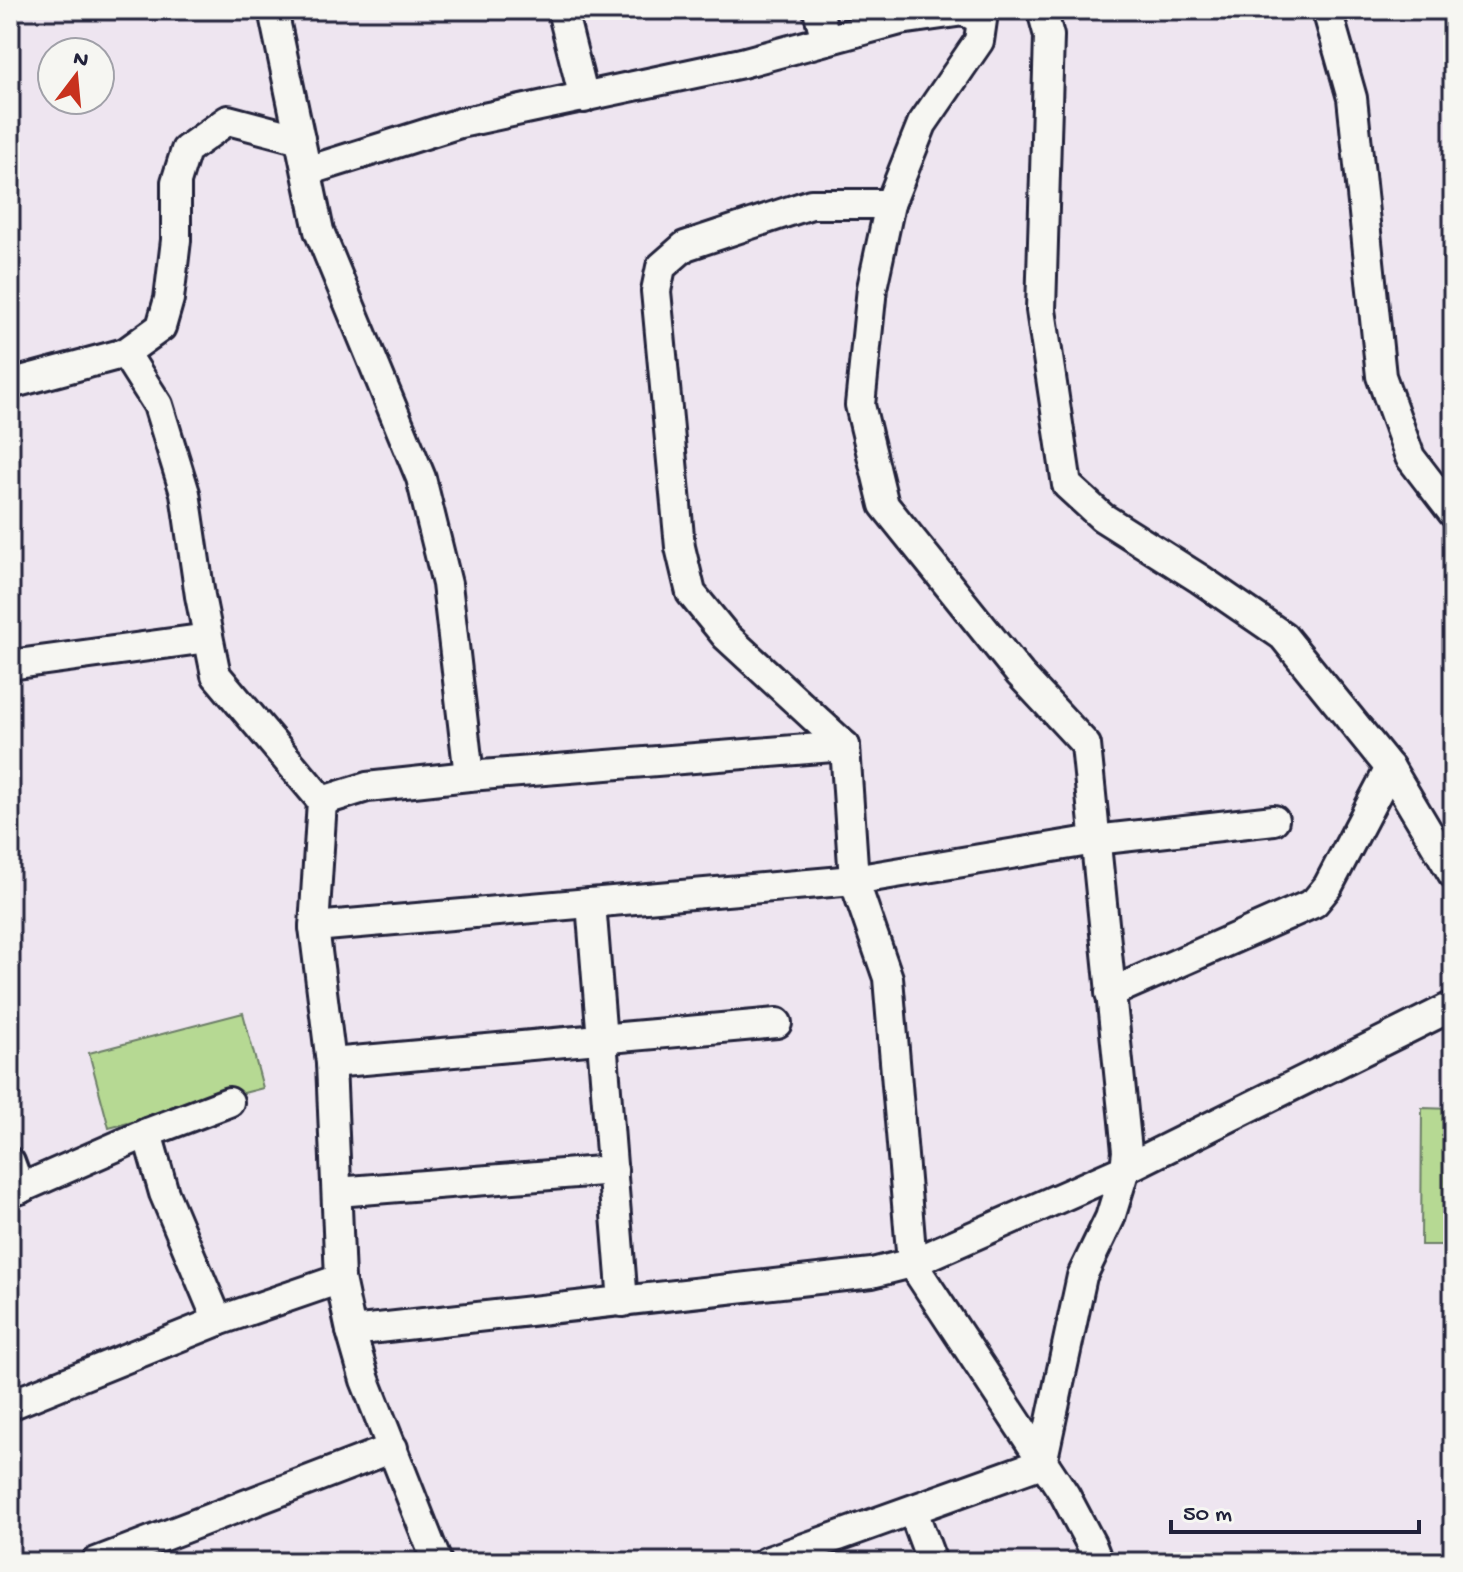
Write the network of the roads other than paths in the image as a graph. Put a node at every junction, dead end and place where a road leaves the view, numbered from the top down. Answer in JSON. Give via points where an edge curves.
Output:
{"nodes":[{"id":1,"x":273,"y":10,"type":"edge"},
{"id":2,"x":562,"y":10,"type":"edge"},
{"id":3,"x":818,"y":10,"type":"edge"},
{"id":4,"x":1042,"y":10,"type":"edge"},
{"id":5,"x":1327,"y":10,"type":"edge"},
{"id":6,"x":826,"y":40,"type":"junction"},
{"id":7,"x":584,"y":98,"type":"junction"},
{"id":8,"x":300,"y":139,"type":"junction"},
{"id":9,"x":307,"y":171,"type":"junction"},
{"id":10,"x":890,"y":204,"type":"junction"},
{"id":11,"x":125,"y":353,"type":"junction"},
{"id":12,"x":10,"y":384,"type":"edge"},
{"id":13,"x":1453,"y":513,"type":"edge"},
{"id":14,"x":208,"y":638,"type":"junction"},
{"id":15,"x":10,"y":665,"type":"edge"},
{"id":16,"x":845,"y":746,"type":"junction"},
{"id":17,"x":1390,"y":768,"type":"junction"},
{"id":18,"x":469,"y":776,"type":"junction"},
{"id":19,"x":322,"y":801,"type":"junction"},
{"id":20,"x":1274,"y":820,"type":"dead end"},
{"id":21,"x":1095,"y":840,"type":"junction"},
{"id":22,"x":1453,"y":874,"type":"edge"},
{"id":23,"x":854,"y":880,"type":"junction"},
{"id":24,"x":591,"y":903,"type":"junction"},
{"id":25,"x":314,"y":927,"type":"junction"},
{"id":26,"x":1110,"y":993,"type":"junction"},
{"id":27,"x":1453,"y":1006,"type":"edge"},
{"id":28,"x":777,"y":1023,"type":"dead end"},
{"id":29,"x":602,"y":1038,"type":"junction"},
{"id":30,"x":331,"y":1063,"type":"junction"},
{"id":31,"x":229,"y":1102,"type":"dead end"},
{"id":32,"x":147,"y":1133,"type":"junction"},
{"id":33,"x":10,"y":1162,"type":"edge"},
{"id":34,"x":1125,"y":1169,"type":"junction"},
{"id":35,"x":613,"y":1170,"type":"junction"},
{"id":36,"x":15,"y":1191,"type":"edge"},
{"id":37,"x":337,"y":1192,"type":"junction"},
{"id":38,"x":912,"y":1263,"type":"junction"},
{"id":39,"x":340,"y":1279,"type":"junction"},
{"id":40,"x":623,"y":1302,"type":"junction"},
{"id":41,"x":218,"y":1321,"type":"junction"},
{"id":42,"x":351,"y":1331,"type":"junction"},
{"id":43,"x":10,"y":1405,"type":"edge"},
{"id":44,"x":393,"y":1448,"type":"junction"},
{"id":45,"x":1042,"y":1463,"type":"junction"},
{"id":46,"x":913,"y":1511,"type":"junction"},
{"id":47,"x":96,"y":1562,"type":"edge"},
{"id":48,"x":437,"y":1562,"type":"edge"},
{"id":49,"x":768,"y":1562,"type":"edge"},
{"id":50,"x":932,"y":1562,"type":"edge"},
{"id":51,"x":1098,"y":1562,"type":"edge"}],
"edges":[{"from":1,"to":8,"type":"street"},
{"from":2,"to":7,"type":"street"},
{"from":3,"to":6,"type":"street"},
{"from":4,"to":17,"type":"street","via":[[1049,36],[1041,310],[1067,485],[1102,517],[1283,636]]},
{"from":5,"to":13,"type":"street","via":[[1352,98],[1381,376],[1410,457]]},
{"from":6,"to":7,"type":"street"},
{"from":6,"to":10,"type":"street","via":[[900,20],[964,11],[982,20],[979,41],[922,124]]},
{"from":7,"to":9,"type":"street","via":[[460,123]]},
{"from":8,"to":9,"type":"street"},
{"from":8,"to":11,"type":"street","via":[[228,120],[186,150],[176,182],[176,240],[161,327]]},
{"from":9,"to":18,"type":"street","via":[[319,231],[421,478],[447,584]]},
{"from":10,"to":16,"type":"street","via":[[811,204],[685,246],[661,267],[656,291],[680,547],[691,593],[726,636]]},
{"from":10,"to":21,"type":"street","via":[[872,288],[860,405],[884,505],[1020,674],[1086,745]]},
{"from":11,"to":12,"type":"street"},
{"from":11,"to":14,"type":"street","via":[[158,405],[185,493]]},
{"from":14,"to":15,"type":"street"},
{"from":14,"to":19,"type":"street","via":[[216,675]]},
{"from":16,"to":18,"type":"street"},
{"from":16,"to":23,"type":"street"},
{"from":17,"to":22,"type":"street"},
{"from":17,"to":26,"type":"street","via":[[1314,903]]},
{"from":18,"to":19,"type":"street","via":[[367,787]]},
{"from":19,"to":25,"type":"street"},
{"from":20,"to":21,"type":"street"},
{"from":21,"to":23,"type":"street"},
{"from":21,"to":26,"type":"street"},
{"from":23,"to":24,"type":"street"},
{"from":23,"to":38,"type":"street","via":[[888,978]]},
{"from":24,"to":25,"type":"street"},
{"from":24,"to":29,"type":"street"},
{"from":25,"to":30,"type":"street"},
{"from":26,"to":34,"type":"street"},
{"from":27,"to":34,"type":"street"},
{"from":28,"to":29,"type":"street"},
{"from":29,"to":30,"type":"street"},
{"from":29,"to":35,"type":"street"},
{"from":30,"to":37,"type":"street"},
{"from":31,"to":32,"type":"street"},
{"from":32,"to":36,"type":"street"},
{"from":32,"to":41,"type":"street","via":[[164,1193]]},
{"from":33,"to":36,"type":"street"},
{"from":34,"to":38,"type":"street"},
{"from":34,"to":45,"type":"street","via":[[1110,1218],[1082,1276]]},
{"from":35,"to":37,"type":"street"},
{"from":35,"to":40,"type":"street"},
{"from":37,"to":39,"type":"street"},
{"from":38,"to":40,"type":"street","via":[[872,1273]]},
{"from":38,"to":45,"type":"street"},
{"from":39,"to":41,"type":"street"},
{"from":39,"to":42,"type":"street"},
{"from":40,"to":42,"type":"street"},
{"from":41,"to":43,"type":"street"},
{"from":42,"to":44,"type":"street"},
{"from":44,"to":47,"type":"street"},
{"from":44,"to":48,"type":"street"},
{"from":45,"to":46,"type":"street"},
{"from":45,"to":51,"type":"street","via":[[1065,1495]]},
{"from":46,"to":49,"type":"street"},
{"from":46,"to":50,"type":"street"}]}
